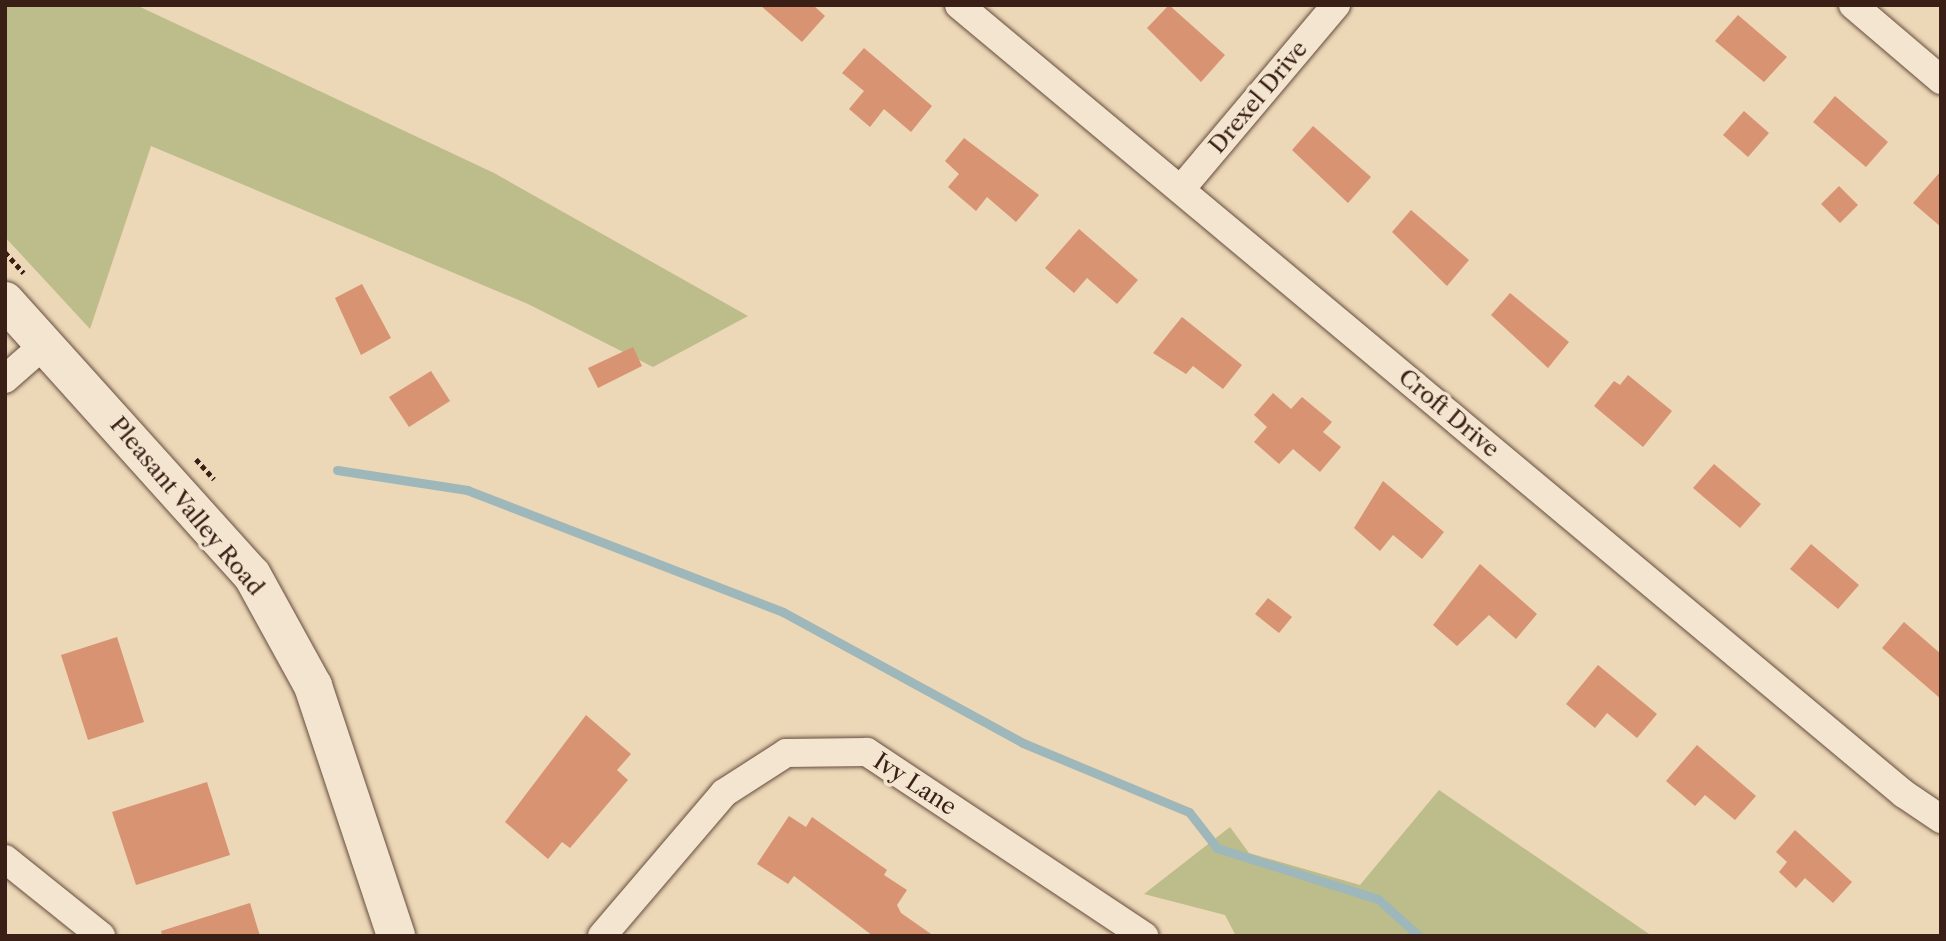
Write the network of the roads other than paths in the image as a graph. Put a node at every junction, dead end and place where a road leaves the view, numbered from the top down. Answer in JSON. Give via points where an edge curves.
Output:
{"nodes":[{"id":1,"x":959,"y":5,"type":"edge"},
{"id":2,"x":1336,"y":5,"type":"edge"},
{"id":3,"x":1853,"y":5,"type":"edge"},
{"id":4,"x":1941,"y":80,"type":"edge"},
{"id":5,"x":1181,"y":189,"type":"junction"},
{"id":6,"x":5,"y":301,"type":"edge"},
{"id":7,"x":45,"y":344,"type":"junction"},
{"id":8,"x":5,"y":379,"type":"edge"},
{"id":9,"x":1941,"y":819,"type":"edge"},
{"id":10,"x":5,"y":859,"type":"edge"},
{"id":11,"x":101,"y":936,"type":"edge"},
{"id":12,"x":396,"y":936,"type":"edge"},
{"id":13,"x":602,"y":936,"type":"edge"},
{"id":14,"x":1144,"y":936,"type":"edge"}],
"edges":[{"from":1,"to":5,"type":"street","name":"Croft Drive"},
{"from":2,"to":5,"type":"street","name":"Drexel Drive"},
{"from":3,"to":4,"type":"street"},
{"from":5,"to":9,"type":"street","name":"Croft Drive","via":[[1904,794]]},
{"from":6,"to":7,"type":"main road","name":"Pleasant Valley Road"},
{"from":7,"to":8,"type":"street"},
{"from":7,"to":12,"type":"main road","name":"Pleasant Valley Road","via":[[252,575],[285,629],[350,785]]},
{"from":10,"to":11,"type":"street"},
{"from":13,"to":14,"type":"street","name":"Ivy Lane","via":[[724,793],[786,752],[867,752]]}]}
